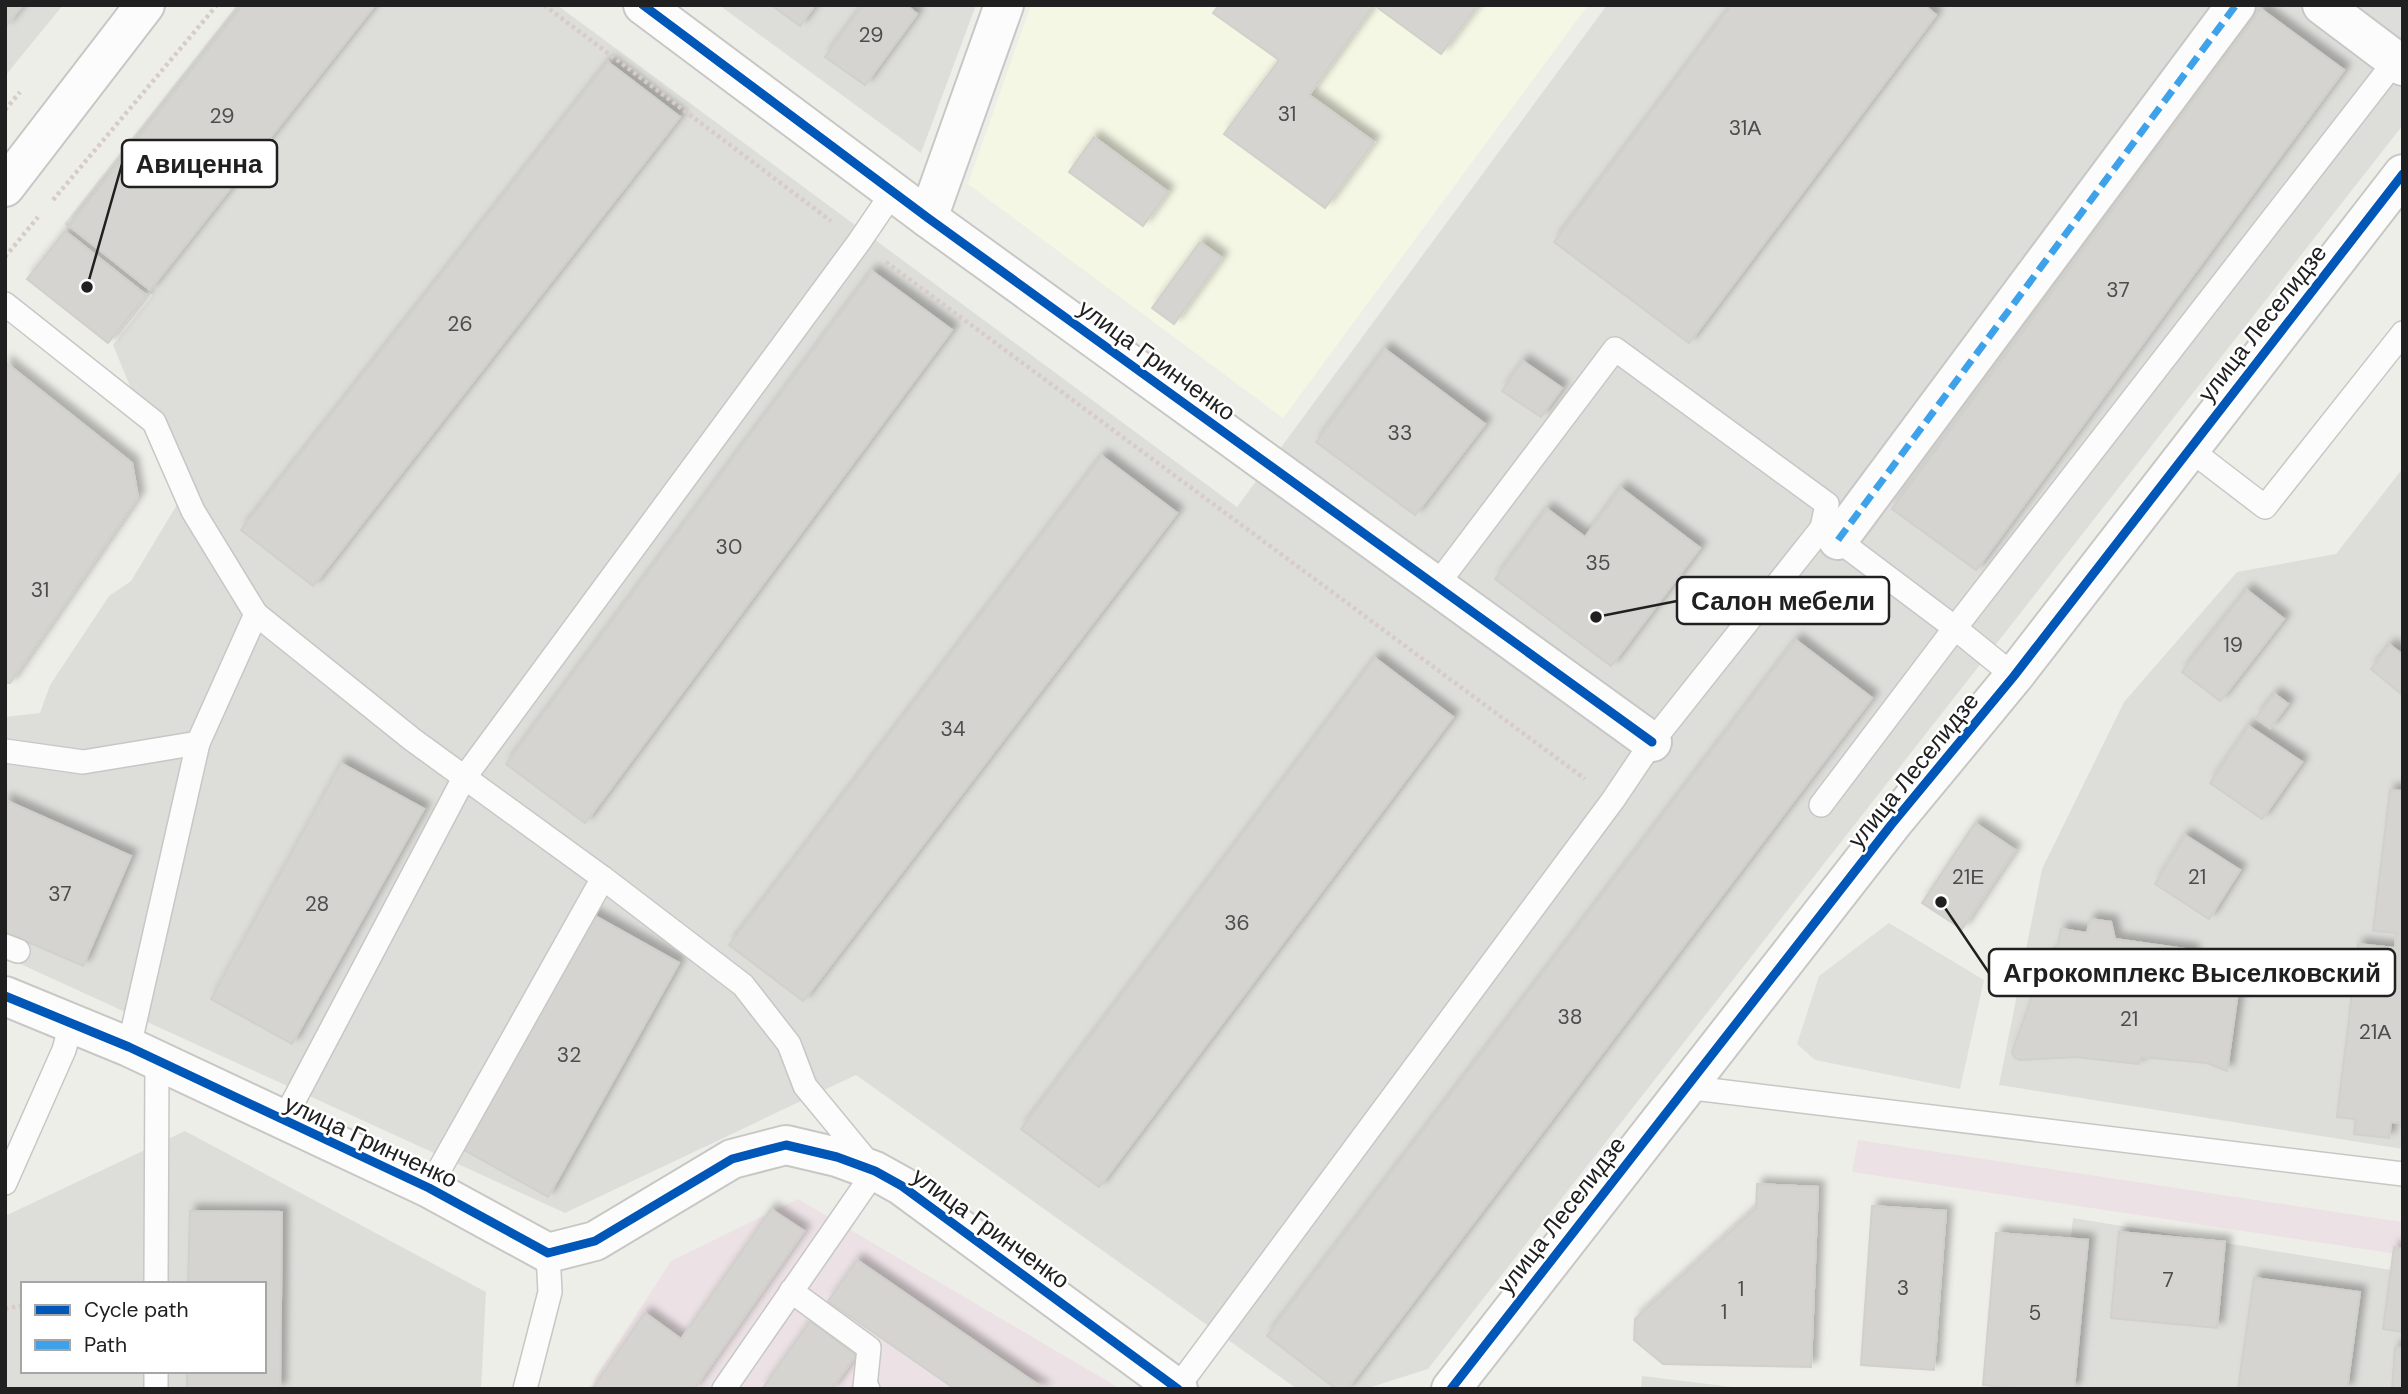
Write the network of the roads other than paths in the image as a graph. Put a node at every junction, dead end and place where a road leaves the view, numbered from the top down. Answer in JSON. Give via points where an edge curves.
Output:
{"nodes":[{"id":1,"x":145,"y":5,"type":"edge"},
{"id":2,"x":643,"y":5,"type":"edge"},
{"id":3,"x":1004,"y":5,"type":"edge"},
{"id":4,"x":2236,"y":5,"type":"edge"},
{"id":5,"x":2322,"y":5,"type":"edge"},
{"id":6,"x":2399,"y":63,"type":"edge"},
{"id":7,"x":2403,"y":174,"type":"edge"},
{"id":8,"x":5,"y":187,"type":"edge"},
{"id":9,"x":893,"y":192,"type":"junction"},
{"id":10,"x":928,"y":218,"type":"junction"},
{"id":11,"x":5,"y":304,"type":"edge"},
{"id":12,"x":2403,"y":332,"type":"edge"},
{"id":13,"x":2188,"y":448,"type":"junction"},
{"id":14,"x":1830,"y":534,"type":"junction"},
{"id":15,"x":1436,"y":586,"type":"junction"},
{"id":16,"x":256,"y":614,"type":"junction"},
{"id":17,"x":1955,"y":628,"type":"junction"},
{"id":18,"x":2014,"y":676,"type":"junction"},
{"id":19,"x":1652,"y":742,"type":"junction"},
{"id":20,"x":198,"y":743,"type":"junction"},
{"id":21,"x":5,"y":751,"type":"edge"},
{"id":22,"x":464,"y":778,"type":"junction"},
{"id":23,"x":1821,"y":806,"type":"dead end"},
{"id":24,"x":603,"y":878,"type":"junction"},
{"id":25,"x":5,"y":996,"type":"edge"},
{"id":26,"x":71,"y":1024,"type":"junction"},
{"id":27,"x":143,"y":1054,"type":"junction"},
{"id":28,"x":1685,"y":1087,"type":"junction"},
{"id":29,"x":283,"y":1121,"type":"junction"},
{"id":30,"x":875,"y":1171,"type":"junction"},
{"id":31,"x":2403,"y":1174,"type":"edge"},
{"id":32,"x":5,"y":1183,"type":"edge"},
{"id":33,"x":429,"y":1188,"type":"junction"},
{"id":34,"x":548,"y":1253,"type":"junction"},
{"id":35,"x":156,"y":1282,"type":"edge"},
{"id":36,"x":791,"y":1291,"type":"junction"},
{"id":37,"x":1177,"y":1388,"type":"edge"},
{"id":38,"x":525,"y":1389,"type":"edge"},
{"id":39,"x":724,"y":1389,"type":"edge"},
{"id":40,"x":868,"y":1389,"type":"edge"},
{"id":41,"x":1451,"y":1389,"type":"edge"}],
"edges":[{"from":1,"to":8,"type":"street"},
{"from":2,"to":9,"type":"street","name":"улица Гринченко"},
{"from":3,"to":10,"type":"street"},
{"from":4,"to":14,"type":"street"},
{"from":5,"to":6,"type":"street"},
{"from":6,"to":17,"type":"lane"},
{"from":7,"to":13,"type":"street","name":"улица Леселидзе"},
{"from":9,"to":10,"type":"street","name":"улица Гринченко"},
{"from":9,"to":22,"type":"lane"},
{"from":10,"to":15,"type":"street","name":"улица Гринченко"},
{"from":11,"to":16,"type":"lane","via":[[154,422],[193,511]]},
{"from":12,"to":13,"type":"lane","via":[[2265,508]]},
{"from":13,"to":18,"type":"street","name":"улица Леселидзе"},
{"from":14,"to":15,"type":"lane","via":[[1827,504],[1615,349]]},
{"from":14,"to":17,"type":"lane"},
{"from":14,"to":19,"type":"lane"},
{"from":15,"to":19,"type":"street","name":"улица Гринченко"},
{"from":16,"to":20,"type":"lane"},
{"from":16,"to":22,"type":"lane"},
{"from":17,"to":18,"type":"lane"},
{"from":17,"to":23,"type":"lane"},
{"from":18,"to":28,"type":"street","name":"улица Леселидзе"},
{"from":19,"to":37,"type":"lane"},
{"from":20,"to":21,"type":"lane","via":[[83,762]]},
{"from":20,"to":27,"type":"lane"},
{"from":22,"to":24,"type":"lane"},
{"from":22,"to":29,"type":"lane"},
{"from":24,"to":30,"type":"lane","via":[[743,985],[789,1044],[805,1086]]},
{"from":24,"to":33,"type":"lane"},
{"from":25,"to":26,"type":"street","name":"улица Гринченко"},
{"from":26,"to":27,"type":"street","name":"улица Гринченко"},
{"from":26,"to":32,"type":"lane","via":[[64,1050]]},
{"from":27,"to":29,"type":"street","name":"улица Гринченко"},
{"from":27,"to":35,"type":"lane"},
{"from":28,"to":31,"type":"lane"},
{"from":28,"to":41,"type":"street","name":"улица Леселидзе"},
{"from":29,"to":33,"type":"street","name":"улица Гринченко"},
{"from":30,"to":34,"type":"street","name":"улица Гринченко","via":[[786,1145],[732,1159],[595,1241]]},
{"from":30,"to":36,"type":"lane"},
{"from":30,"to":37,"type":"street","name":"улица Гринченко","via":[[902,1186]]},
{"from":33,"to":34,"type":"street","name":"улица Гринченко"},
{"from":34,"to":38,"type":"lane","via":[[550,1292]]},
{"from":36,"to":39,"type":"lane"},
{"from":36,"to":40,"type":"lane","via":[[869,1348]]}]}
